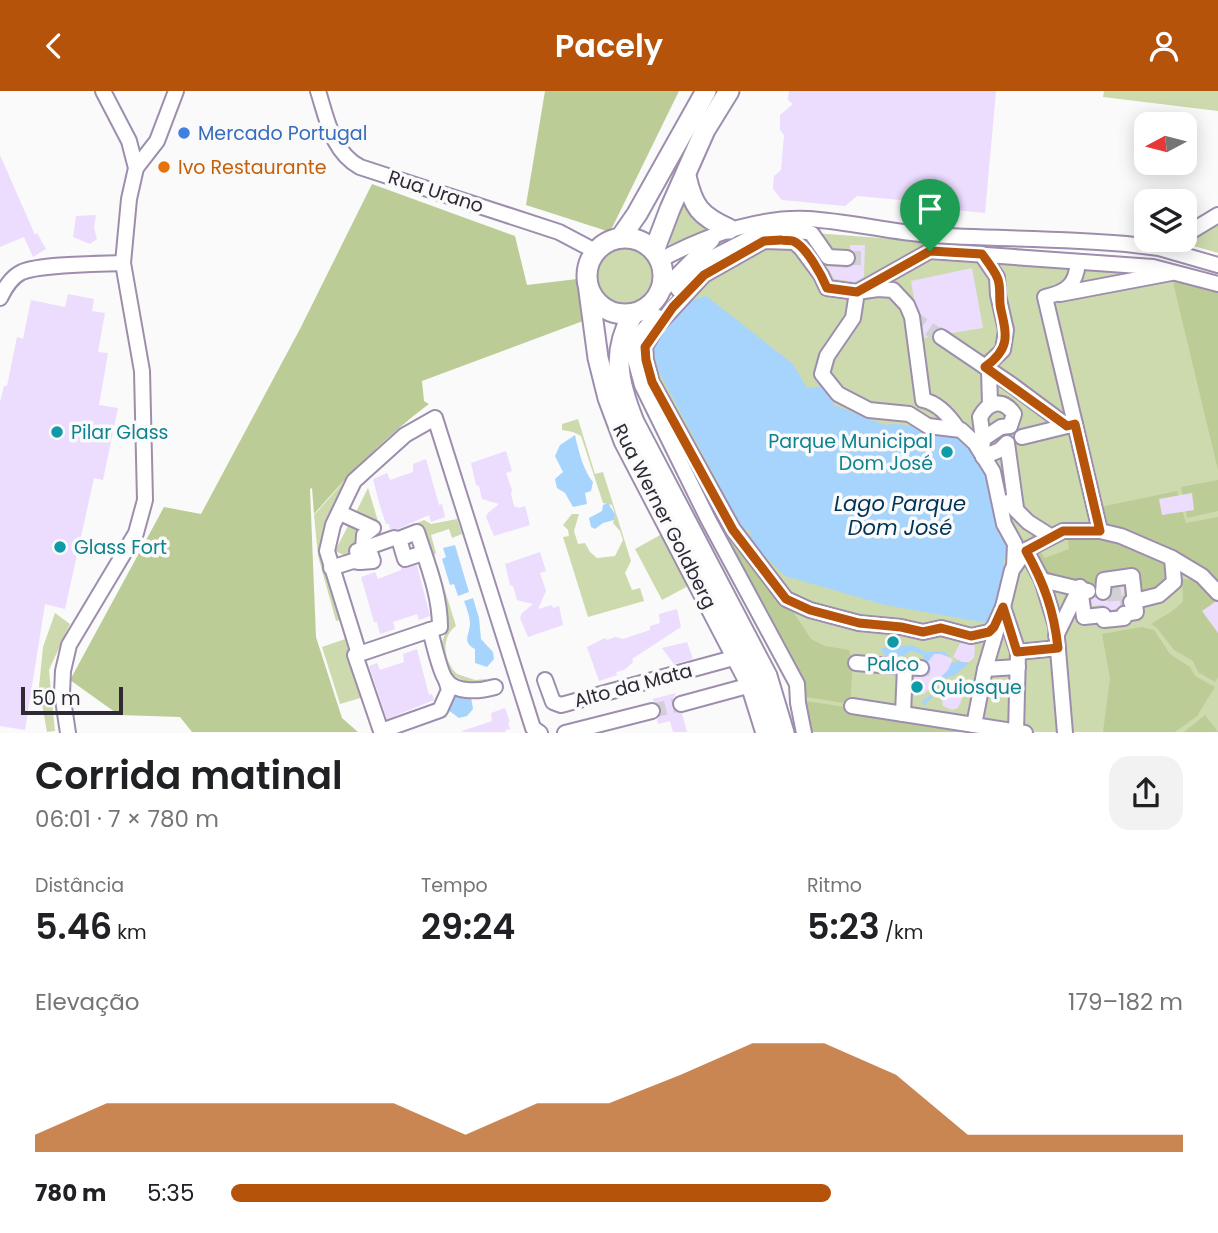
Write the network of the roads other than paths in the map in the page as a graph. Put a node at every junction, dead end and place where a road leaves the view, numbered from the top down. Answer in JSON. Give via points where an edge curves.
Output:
{"nodes":[{"id":1,"x":103,"y":91,"type":"edge"},
{"id":2,"x":176,"y":91,"type":"edge"},
{"id":3,"x":318,"y":91,"type":"edge"},
{"id":4,"x":705,"y":91,"type":"edge"},
{"id":5,"x":728,"y":100,"type":"edge"},
{"id":6,"x":136,"y":168,"type":"junction"},
{"id":7,"x":687,"y":176,"type":"junction"},
{"id":8,"x":1218,"y":215,"type":"edge"},
{"id":9,"x":1197,"y":228,"type":"edge"},
{"id":10,"x":724,"y":232,"type":"junction"},
{"id":11,"x":621,"y":237,"type":"junction"},
{"id":12,"x":1134,"y":245,"type":"edge"},
{"id":13,"x":595,"y":251,"type":"junction"},
{"id":14,"x":1173,"y":252,"type":"edge"},
{"id":15,"x":982,"y":254,"type":"junction"},
{"id":16,"x":657,"y":255,"type":"junction"},
{"id":17,"x":847,"y":258,"type":"tunnel mouth"},
{"id":18,"x":1078,"y":262,"type":"junction"},
{"id":19,"x":123,"y":263,"type":"junction"},
{"id":20,"x":1218,"y":265,"type":"edge"},
{"id":21,"x":1173,"y":272,"type":"junction"},
{"id":22,"x":1218,"y":284,"type":"edge"},
{"id":23,"x":589,"y":291,"type":"junction"},
{"id":24,"x":857,"y":292,"type":"junction"},
{"id":25,"x":1059,"y":294,"type":"junction"},
{"id":26,"x":658,"y":295,"type":"junction"},
{"id":27,"x":0,"y":298,"type":"edge"},
{"id":28,"x":633,"y":314,"type":"junction"},
{"id":29,"x":941,"y":337,"type":"tunnel mouth"},
{"id":30,"x":987,"y":368,"type":"junction"},
{"id":31,"x":923,"y":400,"type":"junction"},
{"id":32,"x":990,"y":404,"type":"junction"},
{"id":33,"x":909,"y":414,"type":"junction"},
{"id":34,"x":1071,"y":425,"type":"junction"},
{"id":35,"x":1010,"y":426,"type":"junction"},
{"id":36,"x":958,"y":429,"type":"junction"},
{"id":37,"x":1022,"y":437,"type":"junction"},
{"id":38,"x":1007,"y":443,"type":"junction"},
{"id":39,"x":983,"y":450,"type":"junction"},
{"id":40,"x":999,"y":495,"type":"junction"},
{"id":41,"x":1016,"y":508,"type":"junction"},
{"id":42,"x":340,"y":513,"type":"junction"},
{"id":43,"x":1100,"y":531,"type":"junction"},
{"id":44,"x":1050,"y":536,"type":"junction"},
{"id":45,"x":1026,"y":551,"type":"junction"},
{"id":46,"x":364,"y":553,"type":"junction"},
{"id":47,"x":1172,"y":558,"type":"junction"},
{"id":48,"x":1014,"y":567,"type":"junction"},
{"id":49,"x":331,"y":568,"type":"junction"},
{"id":50,"x":1174,"y":575,"type":"junction"},
{"id":51,"x":1202,"y":576,"type":"junction"},
{"id":52,"x":1042,"y":580,"type":"junction"},
{"id":53,"x":1091,"y":590,"type":"junction"},
{"id":54,"x":1218,"y":593,"type":"edge"},
{"id":55,"x":1134,"y":601,"type":"junction"},
{"id":56,"x":1003,"y":607,"type":"junction"},
{"id":57,"x":430,"y":631,"type":"junction"},
{"id":58,"x":1057,"y":642,"type":"junction"},
{"id":59,"x":1017,"y":652,"type":"junction"},
{"id":60,"x":359,"y":654,"type":"junction"},
{"id":61,"x":737,"y":657,"type":"junction"},
{"id":62,"x":856,"y":663,"type":"dead end"},
{"id":63,"x":905,"y":667,"type":"junction"},
{"id":64,"x":1018,"y":667,"type":"junction"},
{"id":65,"x":921,"y":668,"type":"dead end"},
{"id":66,"x":985,"y":670,"type":"junction"},
{"id":67,"x":446,"y":680,"type":"junction"},
{"id":68,"x":545,"y":680,"type":"dead end"},
{"id":69,"x":751,"y":685,"type":"junction"},
{"id":70,"x":495,"y":687,"type":"dead end"},
{"id":71,"x":681,"y":704,"type":"tunnel mouth"},
{"id":72,"x":852,"y":706,"type":"dead end"},
{"id":73,"x":652,"y":711,"type":"tunnel mouth"},
{"id":74,"x":903,"y":714,"type":"junction"},
{"id":75,"x":974,"y":725,"type":"junction"},
{"id":76,"x":399,"y":729,"type":"edge"},
{"id":77,"x":1019,"y":732,"type":"edge"},
{"id":78,"x":68,"y":733,"type":"edge"},
{"id":79,"x":540,"y":733,"type":"edge"},
{"id":80,"x":565,"y":733,"type":"edge"},
{"id":81,"x":766,"y":733,"type":"edge"},
{"id":82,"x":784,"y":733,"type":"edge"},
{"id":83,"x":804,"y":733,"type":"edge"},
{"id":84,"x":1065,"y":733,"type":"edge"}],
"edges":[{"from":1,"to":6,"type":"street","via":[[129,141]]},
{"from":2,"to":6,"type":"street","via":[[157,141]]},
{"from":3,"to":13,"type":"street","name":"Rua Urano","via":[[347,160],[559,232]]},
{"from":4,"to":5,"type":"street"},
{"from":4,"to":11,"type":"main road"},
{"from":5,"to":7,"type":"main road","via":[[705,130]]},
{"from":6,"to":19,"type":"street"},
{"from":7,"to":10,"type":"main road","via":[[696,207]]},
{"from":7,"to":16,"type":"main road","via":[[670,209]]},
{"from":8,"to":9,"type":"street"},
{"from":10,"to":12,"type":"street","via":[[774,220],[810,219],[910,233]]},
{"from":10,"to":16,"type":"street"},
{"from":10,"to":26,"type":"street"},
{"from":11,"to":13,"type":"main road"},
{"from":11,"to":16,"type":"main road","via":[[645,243]]},
{"from":13,"to":23,"type":"main road","via":[[586,270]]},
{"from":14,"to":20,"type":"street"},
{"from":15,"to":18,"type":"street"},
{"from":15,"to":24,"type":"street","via":[[930,251]]},
{"from":15,"to":30,"type":"street","via":[[997,277],[1006,330],[1003,349]]},
{"from":16,"to":26,"type":"main road","via":[[663,272]]},
{"from":17,"to":83,"type":"street","via":[[828,257],[808,232],[766,230],[698,265],[641,333],[634,356],[642,385],[672,446],[797,684]]},
{"from":18,"to":21,"type":"street"},
{"from":18,"to":25,"type":"street","via":[[1076,279]]},
{"from":19,"to":27,"type":"street","via":[[21,272],[9,281]]},
{"from":19,"to":78,"type":"street","via":[[142,370],[145,501],[136,533],[69,645],[62,693]]},
{"from":21,"to":22,"type":"street"},
{"from":21,"to":25,"type":"street"},
{"from":23,"to":28,"type":"main road","via":[[607,311]]},
{"from":23,"to":61,"type":"main road","name":"Rua Werner Goldberg","via":[[604,385],[624,441]]},
{"from":24,"to":31,"type":"street","via":[[893,290],[907,305]]},
{"from":24,"to":33,"type":"street","via":[[853,318],[827,356],[822,374],[838,394],[869,410]]},
{"from":24,"to":56,"type":"street","via":[[827,288],[794,241],[764,241],[704,275],[665,316],[645,347],[652,382],[733,530],[786,599],[859,623],[923,632],[941,628],[971,636],[989,632]]},
{"from":25,"to":34,"type":"street","via":[[1045,297]]},
{"from":26,"to":28,"type":"main road","via":[[652,304]]},
{"from":28,"to":82,"type":"main road","name":"Rua Werner Goldberg","via":[[624,330],[618,363],[626,402],[767,676]]},
{"from":29,"to":30,"type":"street"},
{"from":30,"to":32,"type":"street"},
{"from":30,"to":34,"type":"street"},
{"from":31,"to":33,"type":"street"},
{"from":31,"to":36,"type":"street","via":[[949,416]]},
{"from":32,"to":35,"type":"street","via":[[1009,407],[1014,414]]},
{"from":32,"to":39,"type":"street","via":[[980,417]]},
{"from":33,"to":36,"type":"street","via":[[929,426]]},
{"from":34,"to":37,"type":"street"},
{"from":34,"to":43,"type":"street"},
{"from":35,"to":37,"type":"street"},
{"from":35,"to":39,"type":"street","via":[[1001,427]]},
{"from":36,"to":39,"type":"street"},
{"from":37,"to":38,"type":"street"},
{"from":38,"to":39,"type":"street","via":[[1000,450]]},
{"from":38,"to":41,"type":"street"},
{"from":39,"to":40,"type":"street"},
{"from":40,"to":41,"type":"street"},
{"from":40,"to":48,"type":"street","via":[[1004,524],[1015,544]]},
{"from":41,"to":44,"type":"street"},
{"from":42,"to":46,"type":"street","via":[[373,529],[364,535]]},
{"from":42,"to":49,"type":"street","via":[[327,551]]},
{"from":42,"to":79,"type":"street","via":[[354,481],[405,435],[435,418],[533,728]]},
{"from":43,"to":44,"type":"street","via":[[1063,531]]},
{"from":43,"to":47,"type":"street"},
{"from":44,"to":45,"type":"street"},
{"from":45,"to":48,"type":"street"},
{"from":45,"to":52,"type":"street"},
{"from":46,"to":49,"type":"street"},
{"from":46,"to":57,"type":"street","via":[[417,532],[440,615],[440,627]]},
{"from":47,"to":50,"type":"street"},
{"from":47,"to":51,"type":"street"},
{"from":48,"to":56,"type":"street"},
{"from":49,"to":60,"type":"street"},
{"from":50,"to":51,"type":"street"},
{"from":50,"to":55,"type":"street","via":[[1174,582],[1159,595]]},
{"from":51,"to":54,"type":"street"},
{"from":52,"to":53,"type":"street"},
{"from":52,"to":58,"type":"street"},
{"from":53,"to":55,"type":"street","via":[[1104,580],[1132,576]]},
{"from":53,"to":55,"type":"street","via":[[1084,617],[1124,618],[1124,614],[1136,612]]},
{"from":53,"to":58,"type":"street"},
{"from":56,"to":59,"type":"street"},
{"from":56,"to":66,"type":"street"},
{"from":57,"to":60,"type":"street"},
{"from":57,"to":67,"type":"street"},
{"from":58,"to":59,"type":"street"},
{"from":58,"to":84,"type":"street"},
{"from":59,"to":64,"type":"street"},
{"from":60,"to":76,"type":"street","via":[[355,655],[381,731]]},
{"from":61,"to":68,"type":"street","name":"Alto da Mata","via":[[561,705],[553,702]]},
{"from":61,"to":69,"type":"main road","name":"Rua Werner Goldberg"},
{"from":62,"to":63,"type":"street"},
{"from":63,"to":65,"type":"street"},
{"from":63,"to":74,"type":"street"},
{"from":64,"to":66,"type":"street"},
{"from":64,"to":77,"type":"street"},
{"from":66,"to":75,"type":"street"},
{"from":67,"to":70,"type":"street","via":[[472,691]]},
{"from":67,"to":76,"type":"street","via":[[449,690],[440,710]]},
{"from":69,"to":71,"type":"street"},
{"from":69,"to":81,"type":"main road","name":"Rua Werner Goldberg"},
{"from":72,"to":74,"type":"street"},
{"from":73,"to":80,"type":"street"},
{"from":74,"to":75,"type":"street"},
{"from":75,"to":77,"type":"street"}]}
